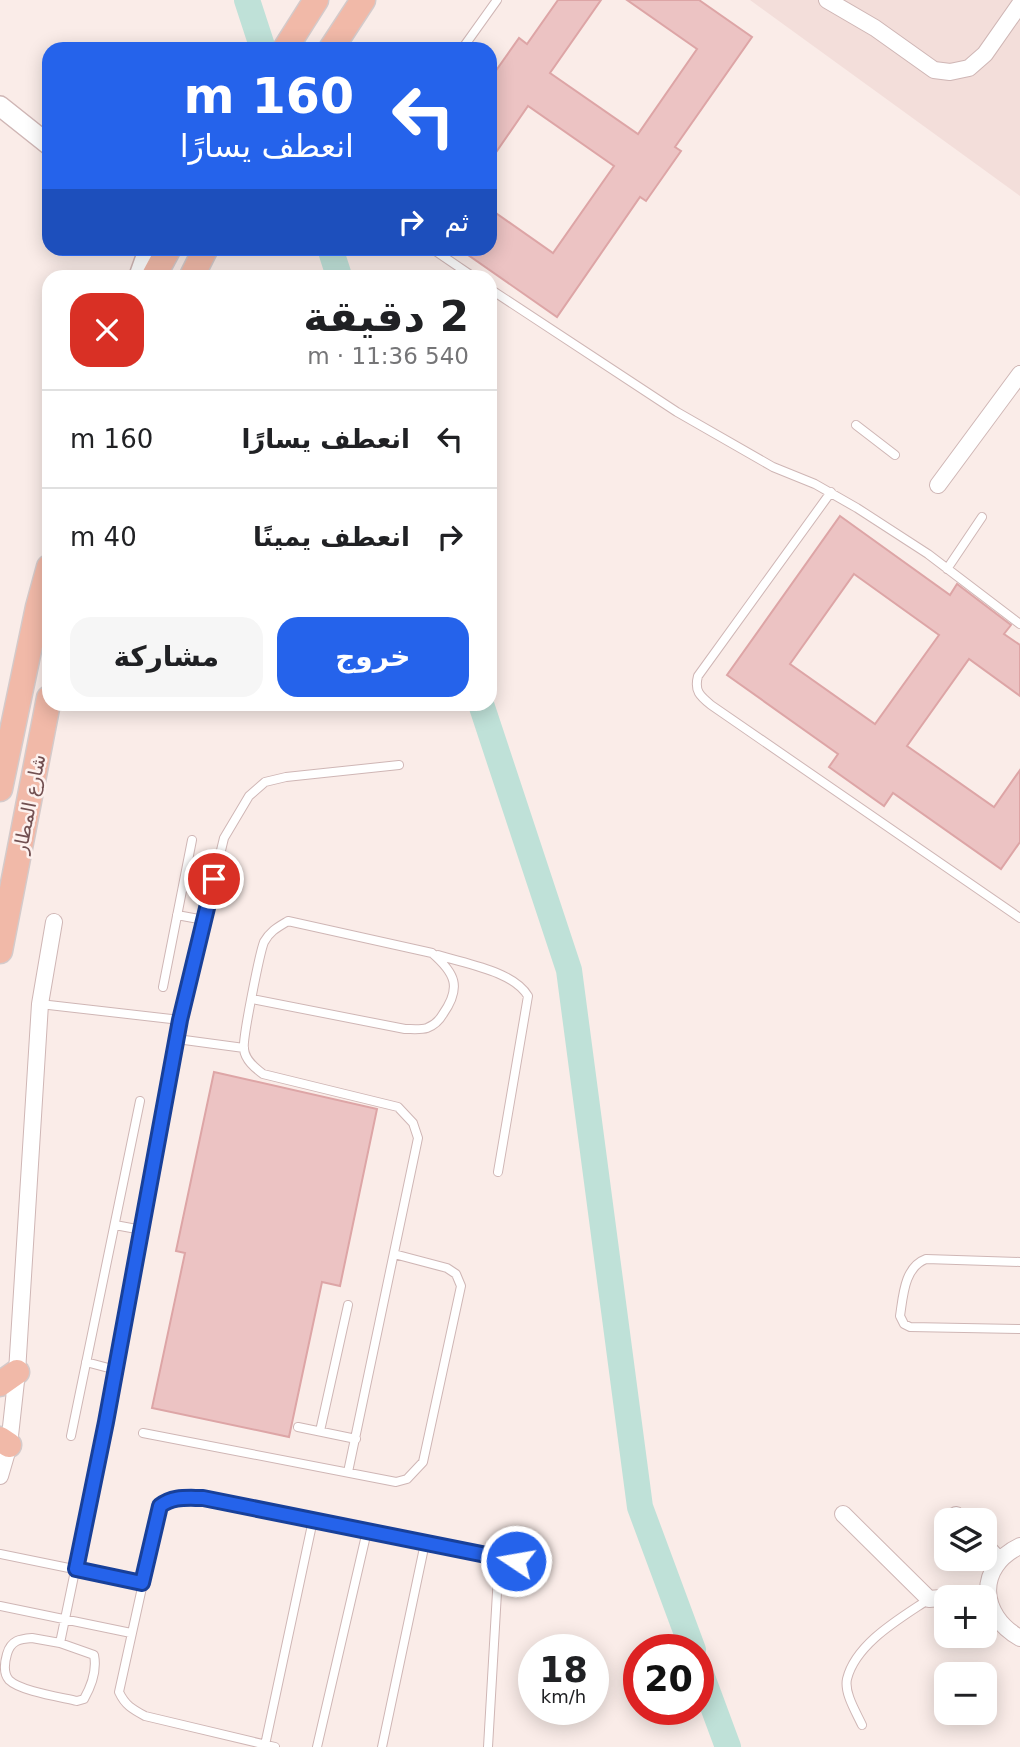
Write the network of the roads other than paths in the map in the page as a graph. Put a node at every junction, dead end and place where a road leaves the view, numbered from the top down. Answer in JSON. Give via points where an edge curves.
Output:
{"nodes":[{"id":1,"x":316,"y":0,"type":"edge"},
{"id":2,"x":363,"y":0,"type":"edge"},
{"id":3,"x":497,"y":0,"type":"edge"},
{"id":4,"x":827,"y":0,"type":"edge"},
{"id":5,"x":1020,"y":4,"type":"edge"},
{"id":6,"x":289,"y":42,"type":"edge"},
{"id":7,"x":336,"y":42,"type":"edge"},
{"id":8,"x":467,"y":42,"type":"edge"},
{"id":9,"x":0,"y":106,"type":"edge"},
{"id":10,"x":42,"y":139,"type":"edge"},
{"id":11,"x":443,"y":256,"type":"edge"},
{"id":12,"x":463,"y":270,"type":"edge"},
{"id":13,"x":497,"y":294,"type":"edge"},
{"id":14,"x":1020,"y":374,"type":"edge"},
{"id":15,"x":856,"y":425,"type":"dead end"},
{"id":16,"x":895,"y":455,"type":"dead end"},
{"id":17,"x":938,"y":485,"type":"dead end"},
{"id":18,"x":831,"y":492,"type":"junction"},
{"id":19,"x":982,"y":517,"type":"dead end"},
{"id":20,"x":947,"y":569,"type":"junction"},
{"id":21,"x":42,"y":592,"type":"edge"},
{"id":22,"x":1020,"y":624,"type":"edge"},
{"id":23,"x":46,"y":711,"type":"edge"},
{"id":24,"x":399,"y":765,"type":"dead end"},
{"id":25,"x":0,"y":789,"type":"edge"},
{"id":26,"x":192,"y":840,"type":"dead end"},
{"id":27,"x":177,"y":915,"type":"junction"},
{"id":28,"x":1020,"y":918,"type":"edge"},
{"id":29,"x":204,"y":920,"type":"junction"},
{"id":30,"x":54,"y":922,"type":"dead end"},
{"id":31,"x":0,"y":951,"type":"edge"},
{"id":32,"x":432,"y":953,"type":"junction"},
{"id":33,"x":163,"y":987,"type":"dead end"},
{"id":34,"x":253,"y":999,"type":"junction"},
{"id":35,"x":40,"y":1004,"type":"junction"},
{"id":36,"x":180,"y":1020,"type":"junction"},
{"id":37,"x":177,"y":1039,"type":"junction"},
{"id":38,"x":244,"y":1048,"type":"junction"},
{"id":39,"x":140,"y":1101,"type":"dead end"},
{"id":40,"x":498,"y":1172,"type":"dead end"},
{"id":41,"x":115,"y":1225,"type":"junction"},
{"id":42,"x":142,"y":1230,"type":"junction"},
{"id":43,"x":394,"y":1254,"type":"junction"},
{"id":44,"x":1020,"y":1262,"type":"edge"},
{"id":45,"x":348,"y":1305,"type":"dead end"},
{"id":46,"x":1020,"y":1329,"type":"edge"},
{"id":47,"x":86,"y":1362,"type":"junction"},
{"id":48,"x":116,"y":1370,"type":"junction"},
{"id":49,"x":8,"y":1378,"type":"edge"},
{"id":50,"x":298,"y":1427,"type":"dead end"},
{"id":51,"x":320,"y":1431,"type":"junction"},
{"id":52,"x":144,"y":1433,"type":"dead end"},
{"id":53,"x":71,"y":1436,"type":"dead end"},
{"id":54,"x":356,"y":1439,"type":"junction"},
{"id":55,"x":4,"y":1442,"type":"edge"},
{"id":56,"x":348,"y":1472,"type":"junction"},
{"id":57,"x":0,"y":1476,"type":"edge"},
{"id":58,"x":843,"y":1514,"type":"dead end"},
{"id":59,"x":313,"y":1520,"type":"junction"},
{"id":60,"x":367,"y":1531,"type":"junction"},
{"id":61,"x":425,"y":1543,"type":"junction"},
{"id":62,"x":1020,"y":1546,"type":"edge"},
{"id":63,"x":0,"y":1554,"type":"edge"},
{"id":64,"x":499,"y":1558,"type":"junction"},
{"id":65,"x":999,"y":1560,"type":"joint"},
{"id":66,"x":516,"y":1561,"type":"dead end"},
{"id":67,"x":76,"y":1569,"type":"junction"},
{"id":68,"x":142,"y":1583,"type":"junction"},
{"id":69,"x":989,"y":1585,"type":"edge"},
{"id":70,"x":929,"y":1599,"type":"junction"},
{"id":71,"x":934,"y":1599,"type":"edge"},
{"id":72,"x":0,"y":1606,"type":"edge"},
{"id":73,"x":64,"y":1619,"type":"junction"},
{"id":74,"x":997,"y":1621,"type":"edge"},
{"id":75,"x":131,"y":1633,"type":"junction"},
{"id":76,"x":1020,"y":1638,"type":"edge"},
{"id":77,"x":60,"y":1643,"type":"junction"},
{"id":78,"x":862,"y":1725,"type":"dead end"},
{"id":79,"x":265,"y":1745,"type":"junction"},
{"id":80,"x":275,"y":1747,"type":"edge"},
{"id":81,"x":317,"y":1747,"type":"edge"},
{"id":82,"x":382,"y":1747,"type":"edge"},
{"id":83,"x":488,"y":1747,"type":"edge"}],
"edges":[{"from":1,"to":6,"type":"main road"},
{"from":2,"to":7,"type":"main road"},
{"from":3,"to":8,"type":"lane"},
{"from":4,"to":5,"type":"street","via":[[934,70],[950,72],[969,68],[985,54]]},
{"from":9,"to":10,"type":"street"},
{"from":11,"to":12,"type":"lane"},
{"from":13,"to":18,"type":"lane","via":[[677,412],[773,467]]},
{"from":14,"to":17,"type":"street"},
{"from":15,"to":16,"type":"lane"},
{"from":18,"to":20,"type":"lane"},
{"from":18,"to":28,"type":"lane","via":[[698,676],[695,687],[711,705]]},
{"from":19,"to":20,"type":"lane"},
{"from":20,"to":22,"type":"lane"},
{"from":21,"to":25,"type":"main road","name":"شارع المطار"},
{"from":23,"to":31,"type":"main road","name":"شارع المطار"},
{"from":24,"to":29,"type":"lane","via":[[265,782],[249,796],[223,838]]},
{"from":26,"to":27,"type":"lane"},
{"from":27,"to":29,"type":"lane"},
{"from":27,"to":33,"type":"lane"},
{"from":29,"to":36,"type":"lane"},
{"from":30,"to":35,"type":"street"},
{"from":32,"to":34,"type":"lane","via":[[288,921],[272,929],[264,942]]},
{"from":32,"to":34,"type":"lane","via":[[453,979],[453,1000],[438,1023],[425,1029]]},
{"from":32,"to":40,"type":"lane","via":[[510,978],[522,985],[528,996]]},
{"from":34,"to":38,"type":"lane"},
{"from":35,"to":36,"type":"lane"},
{"from":35,"to":49,"type":"street"},
{"from":36,"to":37,"type":"lane"},
{"from":37,"to":38,"type":"lane"},
{"from":37,"to":42,"type":"lane"},
{"from":38,"to":43,"type":"lane","via":[[251,1064],[263,1074],[398,1107],[413,1124],[418,1138]]},
{"from":39,"to":41,"type":"lane"},
{"from":41,"to":42,"type":"lane"},
{"from":41,"to":47,"type":"lane"},
{"from":42,"to":48,"type":"lane"},
{"from":43,"to":54,"type":"lane"},
{"from":43,"to":56,"type":"lane","via":[[447,1268],[457,1274],[461,1286],[423,1462],[407,1479],[396,1482]]},
{"from":44,"to":46,"type":"lane","via":[[918,1262],[906,1285],[900,1317],[910,1327]]},
{"from":45,"to":51,"type":"lane"},
{"from":47,"to":48,"type":"lane"},
{"from":47,"to":53,"type":"lane"},
{"from":48,"to":67,"type":"lane"},
{"from":49,"to":55,"type":"street"},
{"from":50,"to":51,"type":"lane"},
{"from":51,"to":54,"type":"lane"},
{"from":52,"to":56,"type":"lane"},
{"from":54,"to":56,"type":"lane"},
{"from":55,"to":57,"type":"street"},
{"from":58,"to":70,"type":"street"},
{"from":59,"to":60,"type":"lane"},
{"from":59,"to":68,"type":"lane","via":[[203,1498],[170,1499],[160,1506]]},
{"from":59,"to":79,"type":"lane"},
{"from":60,"to":61,"type":"lane"},
{"from":60,"to":81,"type":"lane"},
{"from":61,"to":64,"type":"lane"},
{"from":61,"to":82,"type":"lane"},
{"from":62,"to":65,"type":"street"},
{"from":63,"to":67,"type":"lane"},
{"from":64,"to":66,"type":"lane"},
{"from":64,"to":83,"type":"lane"},
{"from":65,"to":69,"type":"street"},
{"from":67,"to":68,"type":"lane"},
{"from":67,"to":73,"type":"lane"},
{"from":68,"to":75,"type":"lane"},
{"from":70,"to":71,"type":"street"},
{"from":70,"to":78,"type":"lane","via":[[884,1629],[855,1661],[846,1680]]},
{"from":72,"to":73,"type":"lane"},
{"from":73,"to":75,"type":"lane"},
{"from":73,"to":77,"type":"lane"},
{"from":74,"to":76,"type":"street"},
{"from":75,"to":79,"type":"lane","via":[[119,1692],[130,1709]]},
{"from":77,"to":77,"type":"lane","via":[[17,1639],[7,1654],[9,1680],[77,1701],[84,1699],[92,1684],[94,1654]]},
{"from":79,"to":80,"type":"lane"}]}
